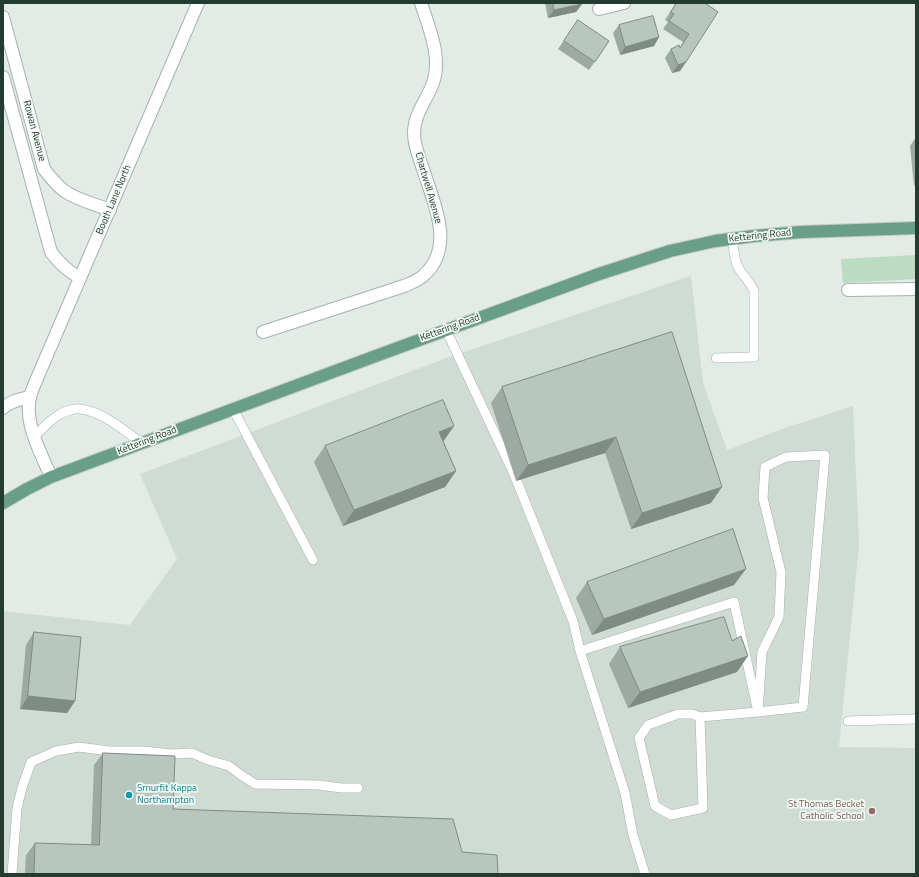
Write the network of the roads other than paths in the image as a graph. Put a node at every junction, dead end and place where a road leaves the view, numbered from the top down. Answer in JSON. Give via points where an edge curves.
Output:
{"nodes":[{"id":1,"x":198,"y":3,"type":"edge"},
{"id":2,"x":421,"y":3,"type":"edge"},
{"id":3,"x":623,"y":3,"type":"edge"},
{"id":4,"x":599,"y":10,"type":"dead end"},
{"id":5,"x":3,"y":17,"type":"edge"},
{"id":6,"x":3,"y":77,"type":"edge"},
{"id":7,"x":110,"y":210,"type":"junction"},
{"id":8,"x":916,"y":228,"type":"edge"},
{"id":9,"x":732,"y":239,"type":"junction"},
{"id":10,"x":80,"y":278,"type":"junction"},
{"id":11,"x":916,"y":289,"type":"edge"},
{"id":12,"x":848,"y":290,"type":"dead end"},
{"id":13,"x":446,"y":330,"type":"junction"},
{"id":14,"x":263,"y":332,"type":"dead end"},
{"id":15,"x":716,"y":358,"type":"dead end"},
{"id":16,"x":30,"y":397,"type":"junction"},
{"id":17,"x":3,"y":408,"type":"edge"},
{"id":18,"x":233,"y":409,"type":"junction"},
{"id":19,"x":34,"y":437,"type":"junction"},
{"id":20,"x":142,"y":443,"type":"junction"},
{"id":21,"x":51,"y":477,"type":"junction"},
{"id":22,"x":3,"y":503,"type":"edge"},
{"id":23,"x":313,"y":560,"type":"dead end"},
{"id":24,"x":580,"y":651,"type":"junction"},
{"id":25,"x":758,"y":712,"type":"junction"},
{"id":26,"x":700,"y":717,"type":"junction"},
{"id":27,"x":916,"y":718,"type":"edge"},
{"id":28,"x":848,"y":721,"type":"dead end"},
{"id":29,"x":358,"y":788,"type":"dead end"},
{"id":30,"x":12,"y":874,"type":"edge"},
{"id":31,"x":645,"y":874,"type":"edge"}],
"edges":[{"from":1,"to":7,"type":"street","name":"Booth Lane North"},
{"from":2,"to":14,"type":"street","name":"Chartwell Avenue","via":[[435,52],[436,70],[433,83],[414,123],[414,135],[416,149],[438,216],[441,236],[440,250],[432,268],[424,276],[404,286]]},
{"from":3,"to":4,"type":"street"},
{"from":5,"to":7,"type":"street","name":"Rowan Avenue","via":[[44,169],[64,191]]},
{"from":6,"to":10,"type":"street","name":"Rowan Avenue","via":[[51,252],[63,266]]},
{"from":7,"to":10,"type":"street","name":"Booth Lane North"},
{"from":8,"to":9,"type":"main road","name":"Kettering Road","via":[[801,232]]},
{"from":9,"to":13,"type":"main road","name":"Kettering Road","via":[[670,252],[599,274]]},
{"from":9,"to":15,"type":"lane","via":[[738,266],[754,291],[754,357]]},
{"from":10,"to":16,"type":"street","name":"Booth Lane North"},
{"from":11,"to":12,"type":"street"},
{"from":13,"to":18,"type":"main road","name":"Kettering Road"},
{"from":13,"to":24,"type":"lane","via":[[514,474],[573,621]]},
{"from":16,"to":17,"type":"street","via":[[17,400]]},
{"from":16,"to":19,"type":"street","name":"Booth Lane North","via":[[30,422]]},
{"from":18,"to":20,"type":"main road","name":"Kettering Road"},
{"from":18,"to":23,"type":"lane"},
{"from":19,"to":20,"type":"lane","via":[[56,417],[67,411],[79,409],[108,419]]},
{"from":19,"to":21,"type":"street","name":"Booth Lane North"},
{"from":20,"to":21,"type":"main road","name":"Kettering Road"},
{"from":21,"to":22,"type":"main road","name":"Kettering Road"},
{"from":24,"to":25,"type":"lane","via":[[734,602]]},
{"from":24,"to":31,"type":"lane","via":[[625,793],[633,835]]},
{"from":25,"to":25,"type":"lane","via":[[762,652],[779,617],[781,572],[763,498],[765,467],[786,456],[825,455],[803,707]]},
{"from":25,"to":26,"type":"lane"},
{"from":26,"to":26,"type":"lane","via":[[703,808],[671,815],[654,806],[639,738],[648,725],[678,714]]},
{"from":27,"to":28,"type":"lane"},
{"from":29,"to":30,"type":"lane","via":[[255,784],[229,766],[192,753],[109,751],[79,747],[56,751],[31,762],[17,808]]}]}
